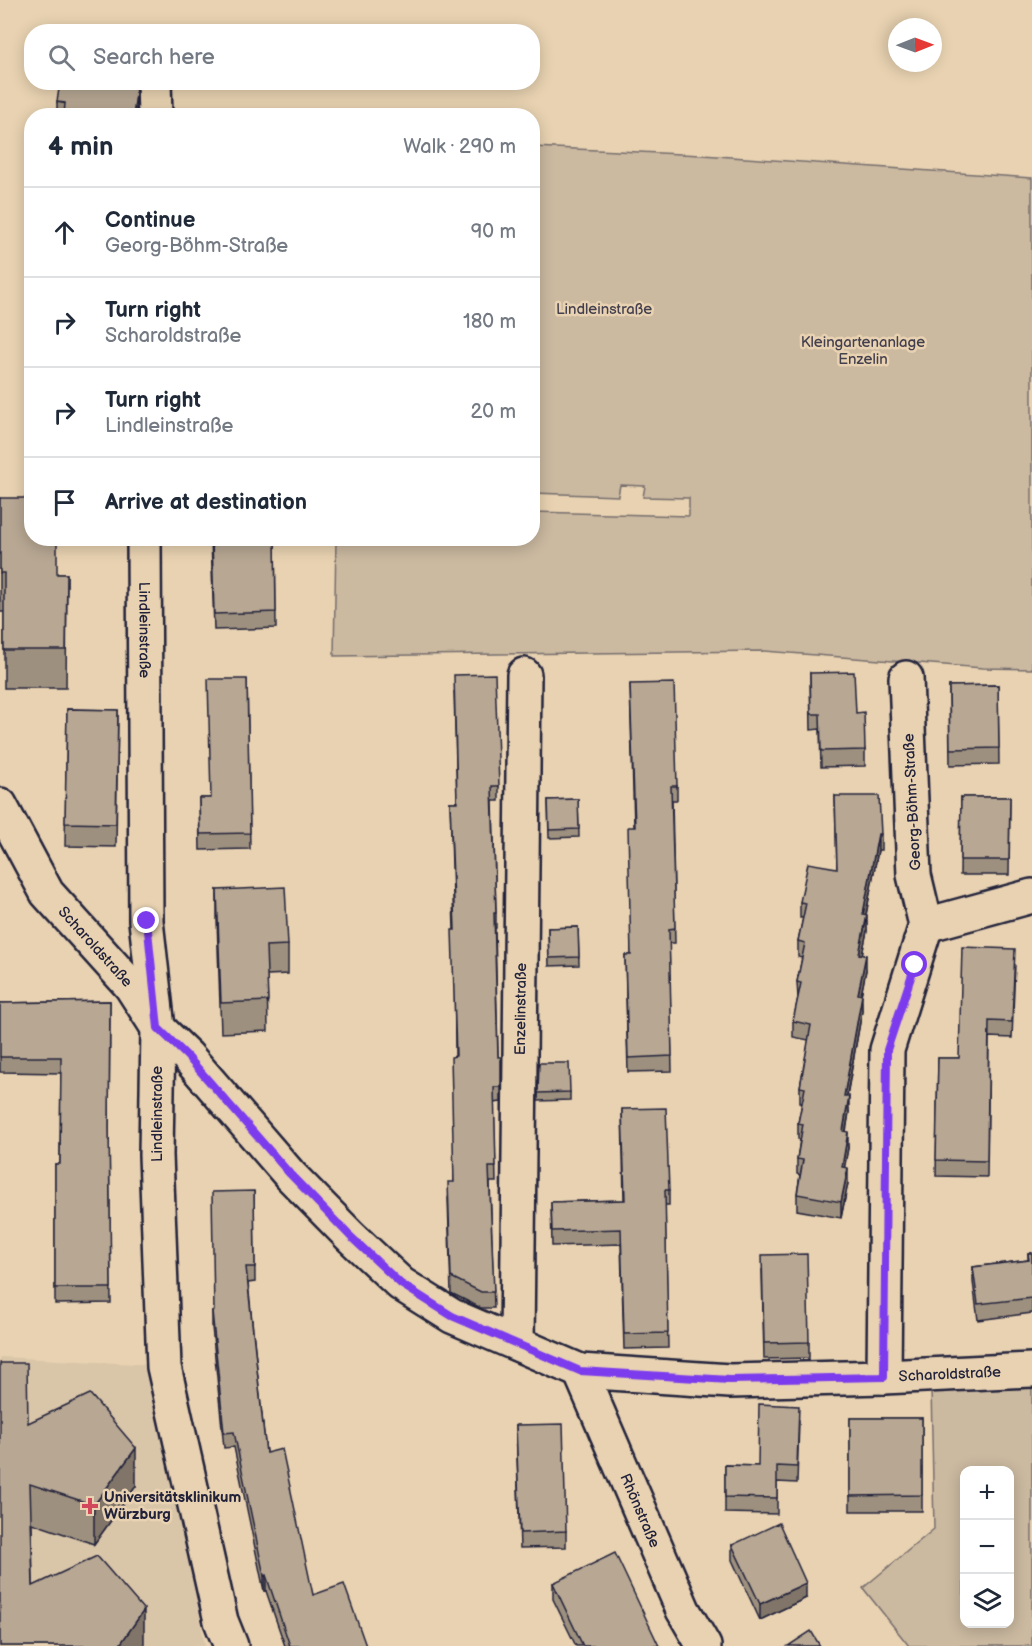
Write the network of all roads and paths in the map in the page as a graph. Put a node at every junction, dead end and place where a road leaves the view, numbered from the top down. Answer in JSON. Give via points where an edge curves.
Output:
{"nodes":[{"id":1,"x":154,"y":90,"type":"edge"},
{"id":2,"x":155,"y":108,"type":"edge"},
{"id":3,"x":144,"y":546,"type":"edge"},
{"id":4,"x":524,"y":675,"type":"dead end"},
{"id":5,"x":906,"y":678,"type":"dead end"},
{"id":6,"x":0,"y":805,"type":"edge"},
{"id":7,"x":1032,"y":896,"type":"edge"},
{"id":8,"x":926,"y":925,"type":"junction"},
{"id":9,"x":158,"y":1028,"type":"junction"},
{"id":10,"x":517,"y":1343,"type":"junction"},
{"id":11,"x":1032,"y":1370,"type":"edge"},
{"id":12,"x":580,"y":1371,"type":"junction"},
{"id":13,"x":884,"y":1377,"type":"junction"},
{"id":14,"x":231,"y":1646,"type":"edge"},
{"id":15,"x":704,"y":1646,"type":"edge"}],
"edges":[{"from":1,"to":2,"type":"street"},
{"from":3,"to":9,"type":"street","name":"Lindleinstraße","via":[[147,921]]},
{"from":4,"to":10,"type":"street","name":"Enzelinstraße"},
{"from":5,"to":8,"type":"street","name":"Georg-Böhm-Straße","via":[[914,875]]},
{"from":6,"to":9,"type":"street","name":"Scharoldstraße","via":[[47,893],[131,986]]},
{"from":7,"to":8,"type":"street"},
{"from":8,"to":13,"type":"street","via":[[887,1050]]},
{"from":9,"to":10,"type":"street","name":"Scharoldstraße","via":[[290,1174],[401,1284],[452,1316]]},
{"from":9,"to":14,"type":"street","name":"Lindleinstraße","via":[[156,1155],[164,1367],[221,1621]]},
{"from":10,"to":12,"type":"street","name":"Scharoldstraße"},
{"from":11,"to":13,"type":"street","name":"Scharoldstraße"},
{"from":12,"to":13,"type":"street","name":"Scharoldstraße","via":[[730,1380]]},
{"from":12,"to":15,"type":"street","name":"Rhönstraße","via":[[683,1610]]}]}
